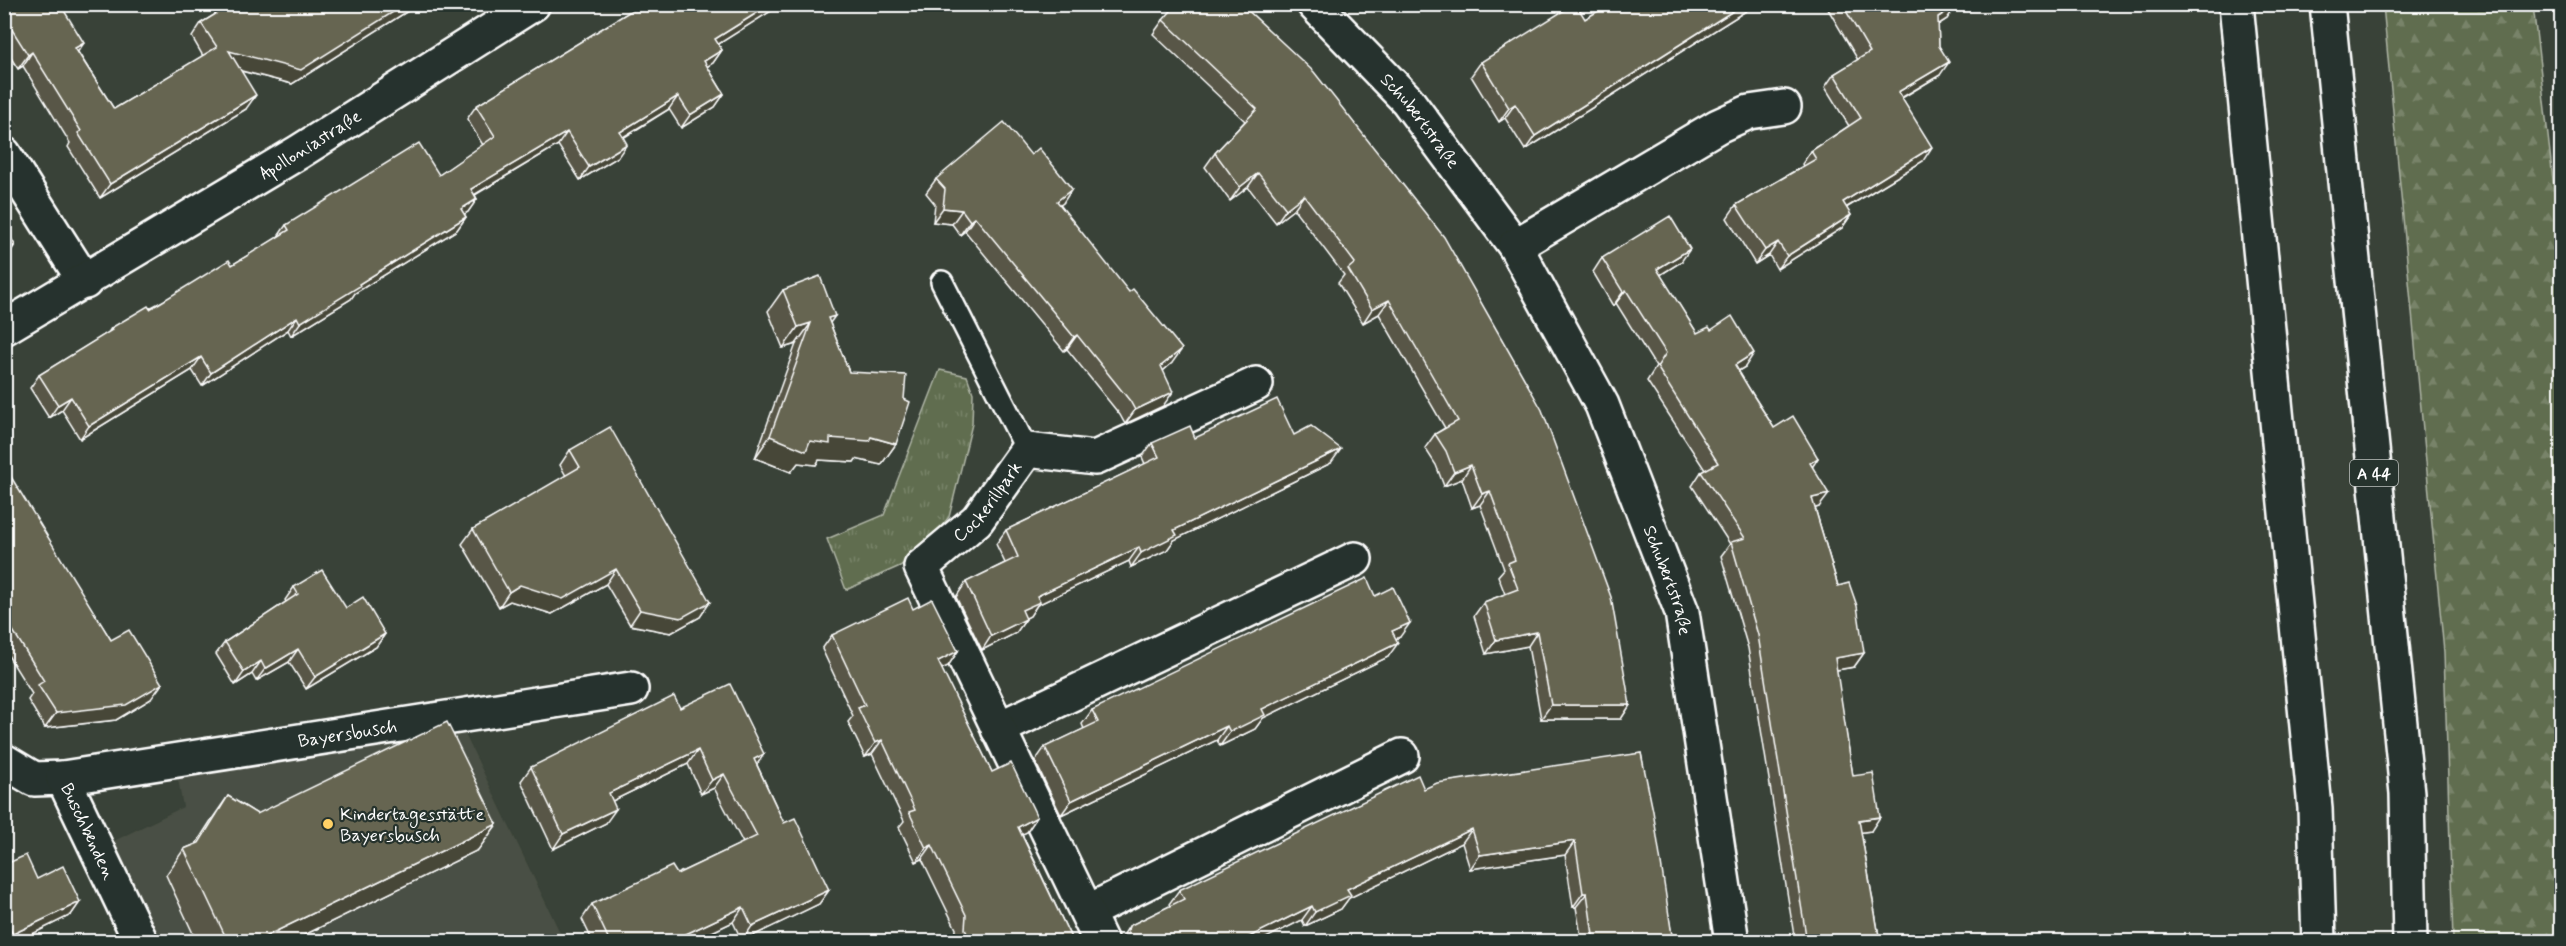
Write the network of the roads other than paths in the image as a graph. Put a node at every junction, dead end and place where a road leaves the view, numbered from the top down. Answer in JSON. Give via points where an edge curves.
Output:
{"nodes":[{"id":1,"x":533,"y":4,"type":"edge"},
{"id":2,"x":1314,"y":4,"type":"edge"},
{"id":3,"x":2235,"y":4,"type":"edge"},
{"id":4,"x":2326,"y":4,"type":"edge"},
{"id":5,"x":1784,"y":107,"type":"dead end"},
{"id":6,"x":4,"y":154,"type":"edge"},
{"id":7,"x":1515,"y":246,"type":"junction"},
{"id":8,"x":86,"y":282,"type":"junction"},
{"id":9,"x":942,"y":282,"type":"dead end"},
{"id":10,"x":4,"y":328,"type":"edge"},
{"id":11,"x":1256,"y":384,"type":"dead end"},
{"id":12,"x":1027,"y":450,"type":"junction"},
{"id":13,"x":1355,"y":559,"type":"dead end"},
{"id":14,"x":631,"y":689,"type":"dead end"},
{"id":15,"x":998,"y":729,"type":"junction"},
{"id":16,"x":1402,"y":756,"type":"dead end"},
{"id":17,"x":4,"y":761,"type":"edge"},
{"id":18,"x":63,"y":778,"type":"junction"},
{"id":19,"x":1087,"y":912,"type":"junction"},
{"id":20,"x":141,"y":942,"type":"edge"},
{"id":21,"x":1101,"y":942,"type":"edge"},
{"id":22,"x":1732,"y":942,"type":"edge"},
{"id":23,"x":2319,"y":942,"type":"edge"},
{"id":24,"x":2410,"y":942,"type":"edge"}],
"edges":[{"from":1,"to":8,"type":"main road","name":"Apolloniastraße"},
{"from":2,"to":7,"type":"main road","name":"Schubertstraße","via":[[1407,100]]},
{"from":3,"to":23,"type":"main road","via":[[2315,808]]},
{"from":4,"to":24,"type":"main road","number":"A 44","via":[[2407,793]]},
{"from":5,"to":7,"type":"main road","via":[[1749,112],[1718,126]]},
{"from":6,"to":8,"type":"main road"},
{"from":7,"to":22,"type":"main road","name":"Schubertstraße","via":[[1602,405],[1682,612]]},
{"from":8,"to":10,"type":"main road","name":"Apolloniastraße"},
{"from":9,"to":12,"type":"lane"},
{"from":11,"to":12,"type":"main road","name":"Cockerillpark","via":[[1095,458]]},
{"from":12,"to":15,"type":"main road","name":"Cockerillpark","via":[[977,520],[921,567]]},
{"from":13,"to":15,"type":"main road"},
{"from":14,"to":18,"type":"main road","name":"Bayersbusch"},
{"from":15,"to":19,"type":"main road","name":"Cockerillpark"},
{"from":16,"to":19,"type":"main road"},
{"from":17,"to":18,"type":"main road","name":"Buschbenden","via":[[34,779]]},
{"from":18,"to":20,"type":"main road","name":"Buschbenden"},
{"from":19,"to":21,"type":"main road","name":"Cockerillpark"}]}
